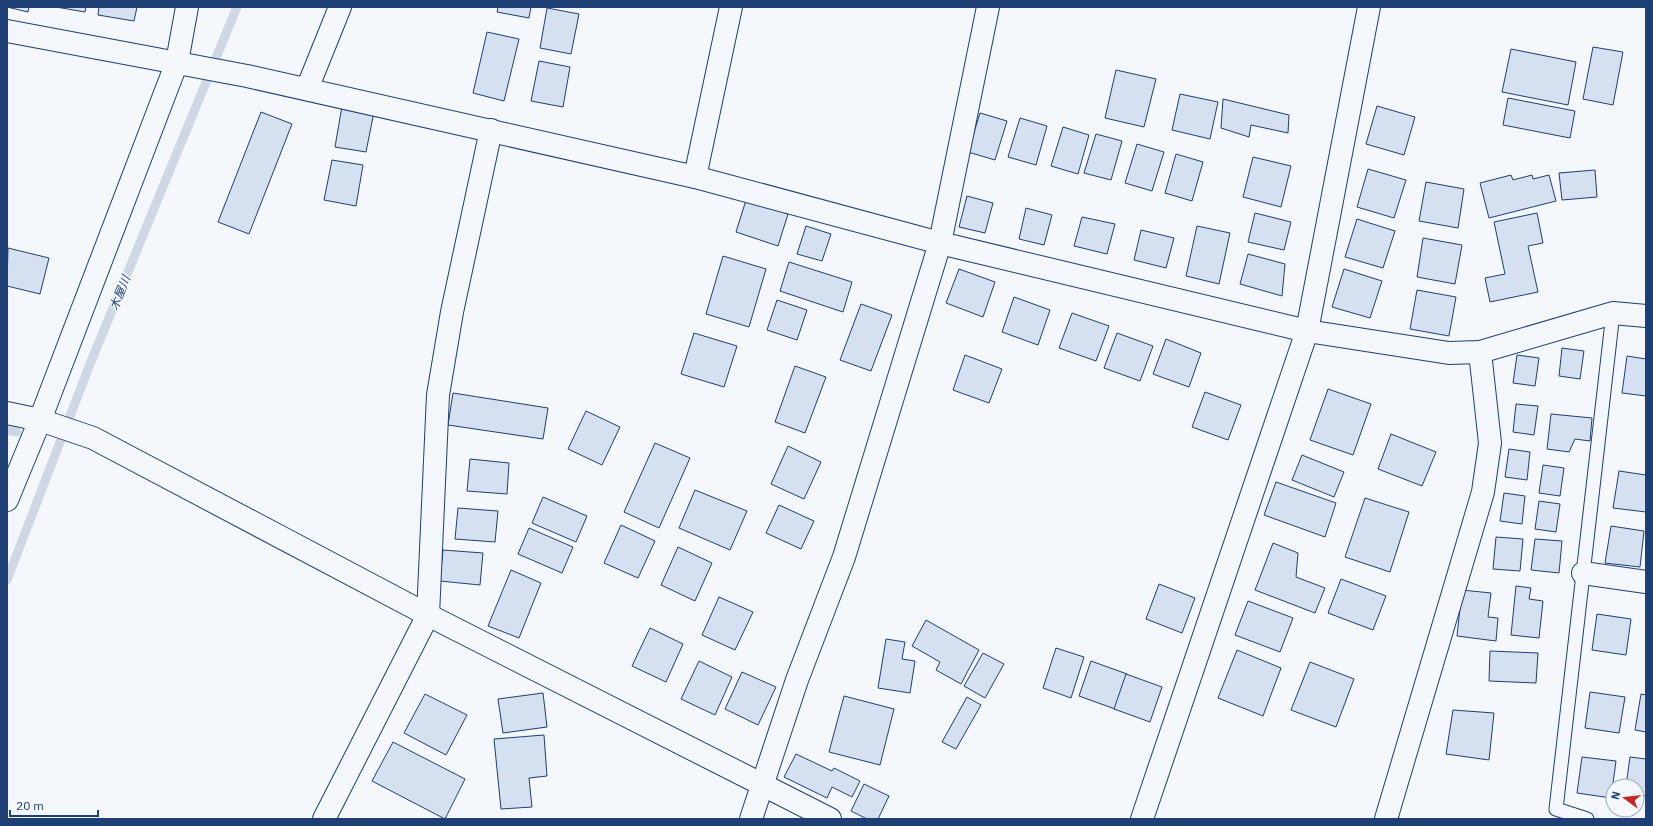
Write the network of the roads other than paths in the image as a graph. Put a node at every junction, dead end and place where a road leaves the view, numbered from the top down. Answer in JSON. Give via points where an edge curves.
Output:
{"nodes":[{"id":1,"x":187,"y":7,"type":"edge"},
{"id":2,"x":340,"y":7,"type":"edge"},
{"id":3,"x":731,"y":7,"type":"edge"},
{"id":4,"x":988,"y":7,"type":"edge"},
{"id":5,"x":1369,"y":7,"type":"edge"},
{"id":6,"x":7,"y":31,"type":"edge"},
{"id":7,"x":177,"y":62,"type":"junction"},
{"id":8,"x":307,"y":89,"type":"junction"},
{"id":9,"x":491,"y":130,"type":"junction"},
{"id":10,"x":695,"y":177,"type":"junction"},
{"id":11,"x":940,"y":243,"type":"junction"},
{"id":12,"x":1613,"y":313,"type":"junction"},
{"id":13,"x":1646,"y":316,"type":"edge"},
{"id":14,"x":1307,"y":331,"type":"junction"},
{"id":15,"x":1480,"y":352,"type":"junction"},
{"id":16,"x":7,"y":413,"type":"edge"},
{"id":17,"x":40,"y":420,"type":"junction"},
{"id":18,"x":7,"y":500,"type":"edge"},
{"id":19,"x":1583,"y":572,"type":"junction"},
{"id":20,"x":1646,"y":582,"type":"edge"},
{"id":21,"x":428,"y":615,"type":"junction"},
{"id":22,"x":761,"y":785,"type":"junction"},
{"id":23,"x":324,"y":819,"type":"edge"},
{"id":24,"x":751,"y":819,"type":"edge"},
{"id":25,"x":830,"y":819,"type":"edge"},
{"id":26,"x":1142,"y":819,"type":"edge"},
{"id":27,"x":1386,"y":819,"type":"edge"},
{"id":28,"x":1588,"y":819,"type":"edge"}],
"edges":[{"from":1,"to":7,"type":"street"},
{"from":2,"to":8,"type":"street"},
{"from":3,"to":10,"type":"street"},
{"from":4,"to":11,"type":"street"},
{"from":5,"to":14,"type":"street"},
{"from":6,"to":7,"type":"street"},
{"from":7,"to":8,"type":"street"},
{"from":7,"to":17,"type":"street"},
{"from":8,"to":9,"type":"street"},
{"from":9,"to":10,"type":"street"},
{"from":9,"to":21,"type":"street","via":[[452,312],[438,395]]},
{"from":10,"to":11,"type":"street"},
{"from":11,"to":14,"type":"street"},
{"from":11,"to":22,"type":"street","via":[[844,557],[797,680]]},
{"from":12,"to":13,"type":"street"},
{"from":12,"to":15,"type":"street"},
{"from":12,"to":19,"type":"lane"},
{"from":14,"to":15,"type":"street","via":[[1449,353]]},
{"from":14,"to":26,"type":"street"},
{"from":15,"to":27,"type":"street","via":[[1490,443],[1484,492]]},
{"from":16,"to":17,"type":"street"},
{"from":17,"to":18,"type":"street"},
{"from":17,"to":21,"type":"street","via":[[93,438]]},
{"from":19,"to":20,"type":"street"},
{"from":19,"to":28,"type":"lane","via":[[1556,809]]},
{"from":21,"to":22,"type":"street"},
{"from":21,"to":23,"type":"street"},
{"from":22,"to":24,"type":"street"},
{"from":22,"to":25,"type":"street"}]}
